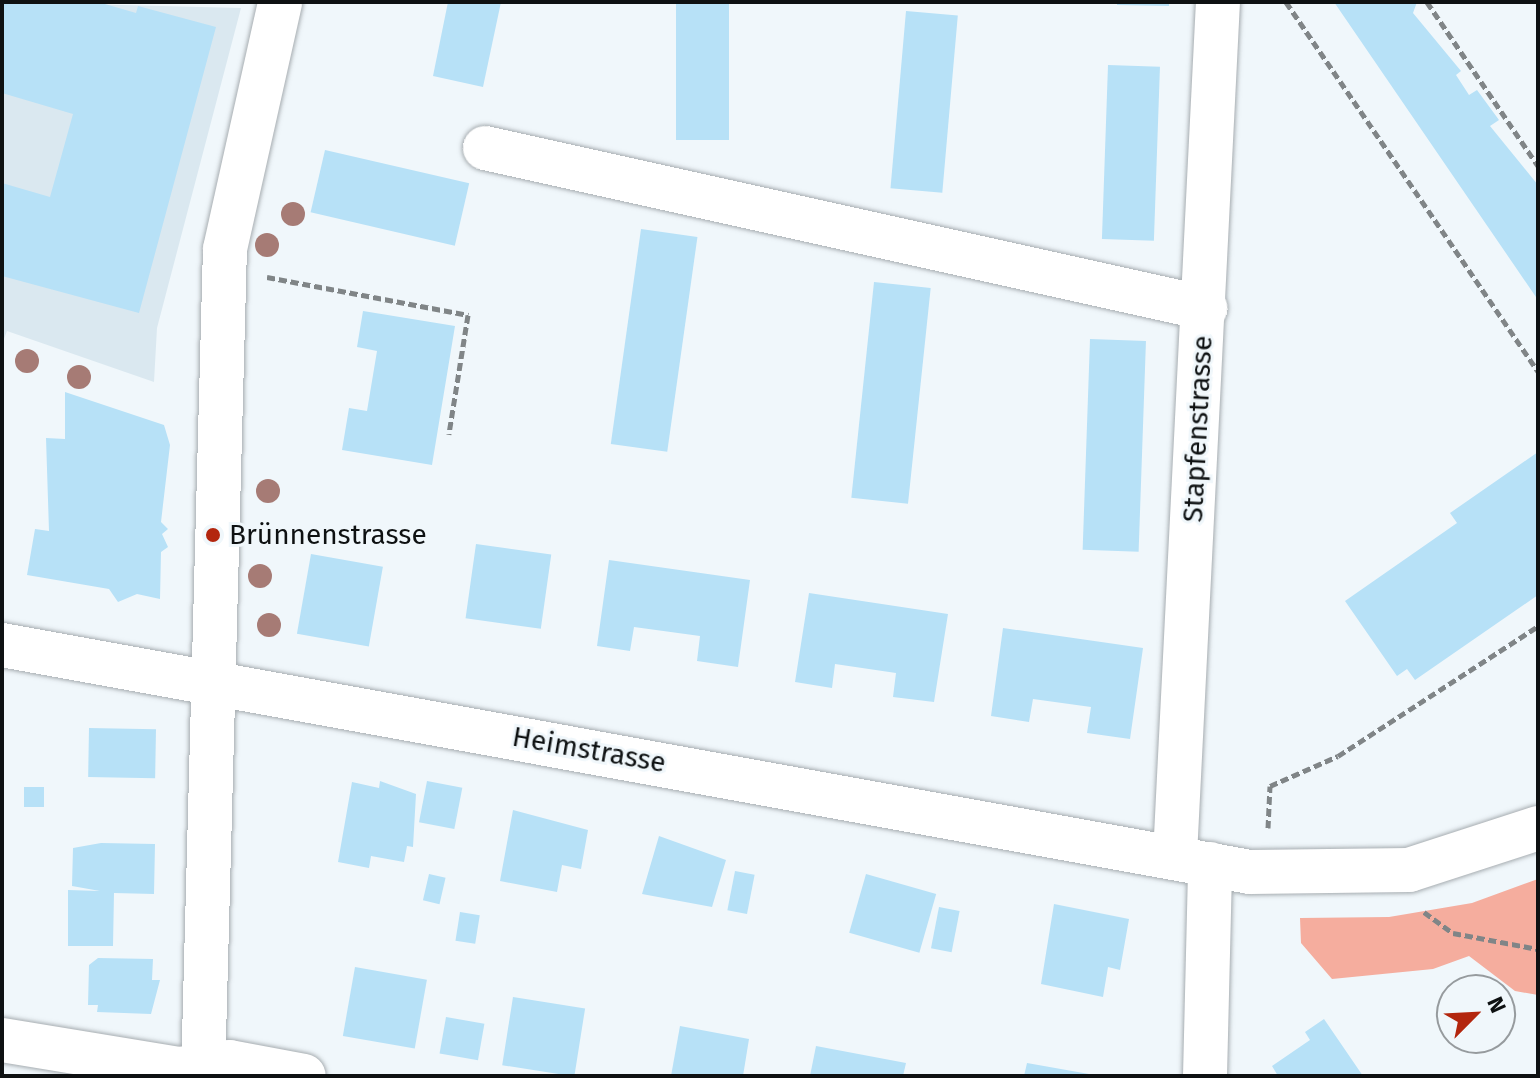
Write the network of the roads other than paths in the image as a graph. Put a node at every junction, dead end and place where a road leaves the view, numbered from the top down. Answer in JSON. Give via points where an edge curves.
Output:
{"nodes":[{"id":1,"x":280,"y":2,"type":"edge"},
{"id":2,"x":1218,"y":2,"type":"edge"},
{"id":3,"x":485,"y":148,"type":"dead end"},
{"id":4,"x":1205,"y":308,"type":"junction"},
{"id":5,"x":2,"y":645,"type":"edge"},
{"id":6,"x":210,"y":681,"type":"junction"},
{"id":7,"x":1538,"y":828,"type":"edge"},
{"id":8,"x":1192,"y":860,"type":"junction"},
{"id":9,"x":2,"y":1040,"type":"edge"},
{"id":10,"x":203,"y":1071,"type":"edge"},
{"id":11,"x":304,"y":1076,"type":"edge"},
{"id":12,"x":1205,"y":1076,"type":"edge"}],
"edges":[{"from":1,"to":6,"type":"street","via":[[225,249]]},
{"from":2,"to":4,"type":"street","name":"Stapfenstrasse"},
{"from":3,"to":4,"type":"street"},
{"from":4,"to":8,"type":"street","name":"Stapfenstrasse"},
{"from":5,"to":6,"type":"street","name":"Heimstrasse"},
{"from":6,"to":8,"type":"street","name":"Heimstrasse"},
{"from":6,"to":10,"type":"street"},
{"from":7,"to":8,"type":"street","name":"Heimstrasse","via":[[1494,848],[1397,872],[1276,875]]},
{"from":8,"to":12,"type":"street","name":"Stapfenstrasse"},
{"from":9,"to":10,"type":"street"},
{"from":10,"to":11,"type":"street","via":[[230,1062]]}]}
